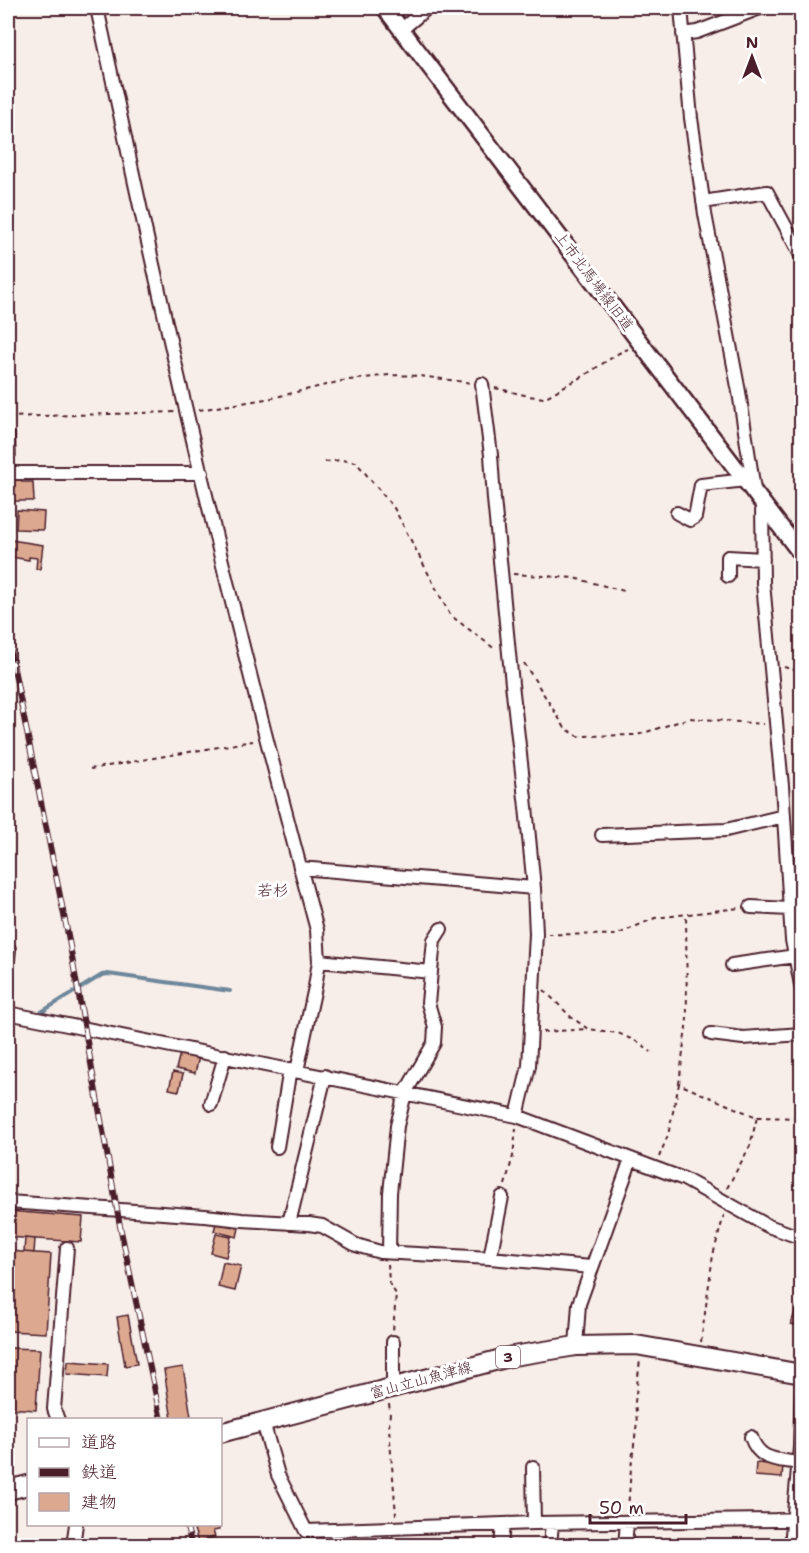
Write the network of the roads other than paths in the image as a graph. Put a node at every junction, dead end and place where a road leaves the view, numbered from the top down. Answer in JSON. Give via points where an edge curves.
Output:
{"nodes":[{"id":1,"x":97,"y":8,"type":"edge"},
{"id":2,"x":385,"y":8,"type":"edge"},
{"id":3,"x":427,"y":8,"type":"edge"},
{"id":4,"x":681,"y":8,"type":"edge"},
{"id":5,"x":760,"y":8,"type":"edge"},
{"id":6,"x":402,"y":29,"type":"junction"},
{"id":7,"x":683,"y":34,"type":"junction"},
{"id":8,"x":703,"y":202,"type":"junction"},
{"id":9,"x":801,"y":257,"type":"edge"},
{"id":10,"x":482,"y":384,"type":"road end"},
{"id":11,"x":202,"y":473,"type":"junction"},
{"id":12,"x":8,"y":474,"type":"edge"},
{"id":13,"x":754,"y":491,"type":"junction"},
{"id":14,"x":677,"y":513,"type":"dead end"},
{"id":15,"x":801,"y":555,"type":"edge"},
{"id":16,"x":763,"y":559,"type":"junction"},
{"id":17,"x":728,"y":576,"type":"dead end"},
{"id":18,"x":784,"y":816,"type":"junction"},
{"id":19,"x":602,"y":835,"type":"dead end"},
{"id":20,"x":300,"y":868,"type":"junction"},
{"id":21,"x":534,"y":888,"type":"junction"},
{"id":22,"x":751,"y":907,"type":"road end"},
{"id":23,"x":789,"y":909,"type":"junction"},
{"id":24,"x":441,"y":929,"type":"dead end"},
{"id":25,"x":795,"y":956,"type":"junction"},
{"id":26,"x":319,"y":961,"type":"junction"},
{"id":27,"x":732,"y":965,"type":"dead end"},
{"id":28,"x":431,"y":972,"type":"junction"},
{"id":29,"x":801,"y":990,"type":"edge"},
{"id":30,"x":8,"y":1013,"type":"edge"},
{"id":31,"x":711,"y":1034,"type":"dead end"},
{"id":32,"x":801,"y":1034,"type":"edge"},
{"id":33,"x":225,"y":1056,"type":"junction"},
{"id":34,"x":294,"y":1070,"type":"junction"},
{"id":35,"x":325,"y":1077,"type":"junction"},
{"id":36,"x":405,"y":1093,"type":"junction"},
{"id":37,"x":211,"y":1104,"type":"dead end"},
{"id":38,"x":517,"y":1116,"type":"junction"},
{"id":39,"x":277,"y":1147,"type":"dead end"},
{"id":40,"x":631,"y":1159,"type":"junction"},
{"id":41,"x":502,"y":1197,"type":"road end"},
{"id":42,"x":8,"y":1202,"type":"edge"},
{"id":43,"x":289,"y":1223,"type":"junction"},
{"id":44,"x":801,"y":1238,"type":"edge"},
{"id":45,"x":67,"y":1248,"type":"dead end"},
{"id":46,"x":389,"y":1252,"type":"junction"},
{"id":47,"x":490,"y":1258,"type":"junction"},
{"id":48,"x":591,"y":1267,"type":"junction"},
{"id":49,"x":393,"y":1342,"type":"road end"},
{"id":50,"x":576,"y":1346,"type":"junction"},
{"id":51,"x":801,"y":1374,"type":"edge"},
{"id":52,"x":801,"y":1386,"type":"edge"},
{"id":53,"x":390,"y":1389,"type":"junction"},
{"id":54,"x":58,"y":1418,"type":"edge"},
{"id":55,"x":263,"y":1422,"type":"junction"},
{"id":56,"x":222,"y":1432,"type":"edge"},
{"id":57,"x":751,"y":1437,"type":"dead end"},
{"id":58,"x":798,"y":1463,"type":"junction"},
{"id":59,"x":533,"y":1467,"type":"dead end"},
{"id":60,"x":27,"y":1485,"type":"edge"},
{"id":61,"x":8,"y":1490,"type":"edge"},
{"id":62,"x":798,"y":1518,"type":"edge"},
{"id":63,"x":627,"y":1522,"type":"junction"},
{"id":64,"x":534,"y":1523,"type":"junction"},
{"id":65,"x":552,"y":1523,"type":"junction"},
{"id":66,"x":503,"y":1524,"type":"junction"},
{"id":67,"x":76,"y":1526,"type":"edge"},
{"id":68,"x":73,"y":1545,"type":"edge"},
{"id":69,"x":501,"y":1545,"type":"edge"},
{"id":70,"x":550,"y":1545,"type":"edge"},
{"id":71,"x":625,"y":1545,"type":"edge"},
{"id":72,"x":791,"y":1545,"type":"edge"}],
"edges":[{"from":1,"to":11,"type":"street"},
{"from":2,"to":6,"type":"street","name":"上市北馬場線旧道"},
{"from":3,"to":6,"type":"street"},
{"from":4,"to":7,"type":"street"},
{"from":5,"to":7,"type":"street"},
{"from":6,"to":13,"type":"street","name":"上市北馬場線旧道"},
{"from":7,"to":8,"type":"street"},
{"from":8,"to":9,"type":"street","via":[[767,192]]},
{"from":8,"to":13,"type":"street"},
{"from":10,"to":21,"type":"street"},
{"from":11,"to":12,"type":"street"},
{"from":11,"to":20,"type":"street"},
{"from":13,"to":14,"type":"street","via":[[700,485],[695,517],[690,520]]},
{"from":13,"to":15,"type":"street","name":"上市北馬場線旧道"},
{"from":13,"to":16,"type":"street"},
{"from":16,"to":17,"type":"street","via":[[728,557]]},
{"from":16,"to":18,"type":"street"},
{"from":18,"to":19,"type":"street","via":[[726,830]]},
{"from":18,"to":23,"type":"street"},
{"from":20,"to":21,"type":"street"},
{"from":20,"to":26,"type":"street","via":[[317,930]]},
{"from":21,"to":38,"type":"street","via":[[536,934],[529,1066]]},
{"from":22,"to":23,"type":"street"},
{"from":23,"to":25,"type":"street"},
{"from":24,"to":28,"type":"street","via":[[434,940]]},
{"from":25,"to":27,"type":"street"},
{"from":25,"to":29,"type":"street"},
{"from":26,"to":28,"type":"street"},
{"from":26,"to":34,"type":"street"},
{"from":28,"to":36,"type":"street","via":[[429,1003],[434,1042]]},
{"from":30,"to":33,"type":"street"},
{"from":31,"to":32,"type":"street","via":[[744,1038]]},
{"from":33,"to":34,"type":"street"},
{"from":33,"to":37,"type":"street"},
{"from":34,"to":35,"type":"street"},
{"from":34,"to":39,"type":"street"},
{"from":35,"to":36,"type":"street"},
{"from":35,"to":43,"type":"street"},
{"from":36,"to":38,"type":"street"},
{"from":36,"to":46,"type":"street","via":[[396,1126]]},
{"from":38,"to":40,"type":"street"},
{"from":40,"to":44,"type":"street","via":[[684,1179],[768,1226]]},
{"from":40,"to":48,"type":"street"},
{"from":41,"to":47,"type":"street"},
{"from":42,"to":43,"type":"street"},
{"from":43,"to":46,"type":"street","via":[[322,1226],[356,1245]]},
{"from":45,"to":54,"type":"street","via":[[54,1409]]},
{"from":46,"to":47,"type":"street"},
{"from":47,"to":48,"type":"street"},
{"from":48,"to":50,"type":"street","via":[[579,1304]]},
{"from":49,"to":53,"type":"street"},
{"from":50,"to":51,"type":"main road","name":"富山立山魚津線","number":"3","via":[[636,1345]]},
{"from":50,"to":53,"type":"main road","name":"富山立山魚津線","number":"3","via":[[513,1356]]},
{"from":52,"to":58,"type":"street"},
{"from":53,"to":55,"type":"main road","name":"富山立山魚津線","number":"3"},
{"from":55,"to":56,"type":"main road","name":"富山立山魚津線","number":"3"},
{"from":55,"to":66,"type":"street","via":[[278,1474],[306,1531]]},
{"from":57,"to":58,"type":"street","via":[[755,1449],[766,1457]]},
{"from":58,"to":62,"type":"street"},
{"from":59,"to":64,"type":"street"},
{"from":60,"to":61,"type":"main road"},
{"from":62,"to":63,"type":"street"},
{"from":62,"to":72,"type":"street"},
{"from":63,"to":65,"type":"street"},
{"from":63,"to":71,"type":"street"},
{"from":64,"to":65,"type":"street"},
{"from":64,"to":66,"type":"street"},
{"from":65,"to":70,"type":"street"},
{"from":66,"to":69,"type":"street"},
{"from":67,"to":68,"type":"street"}]}
